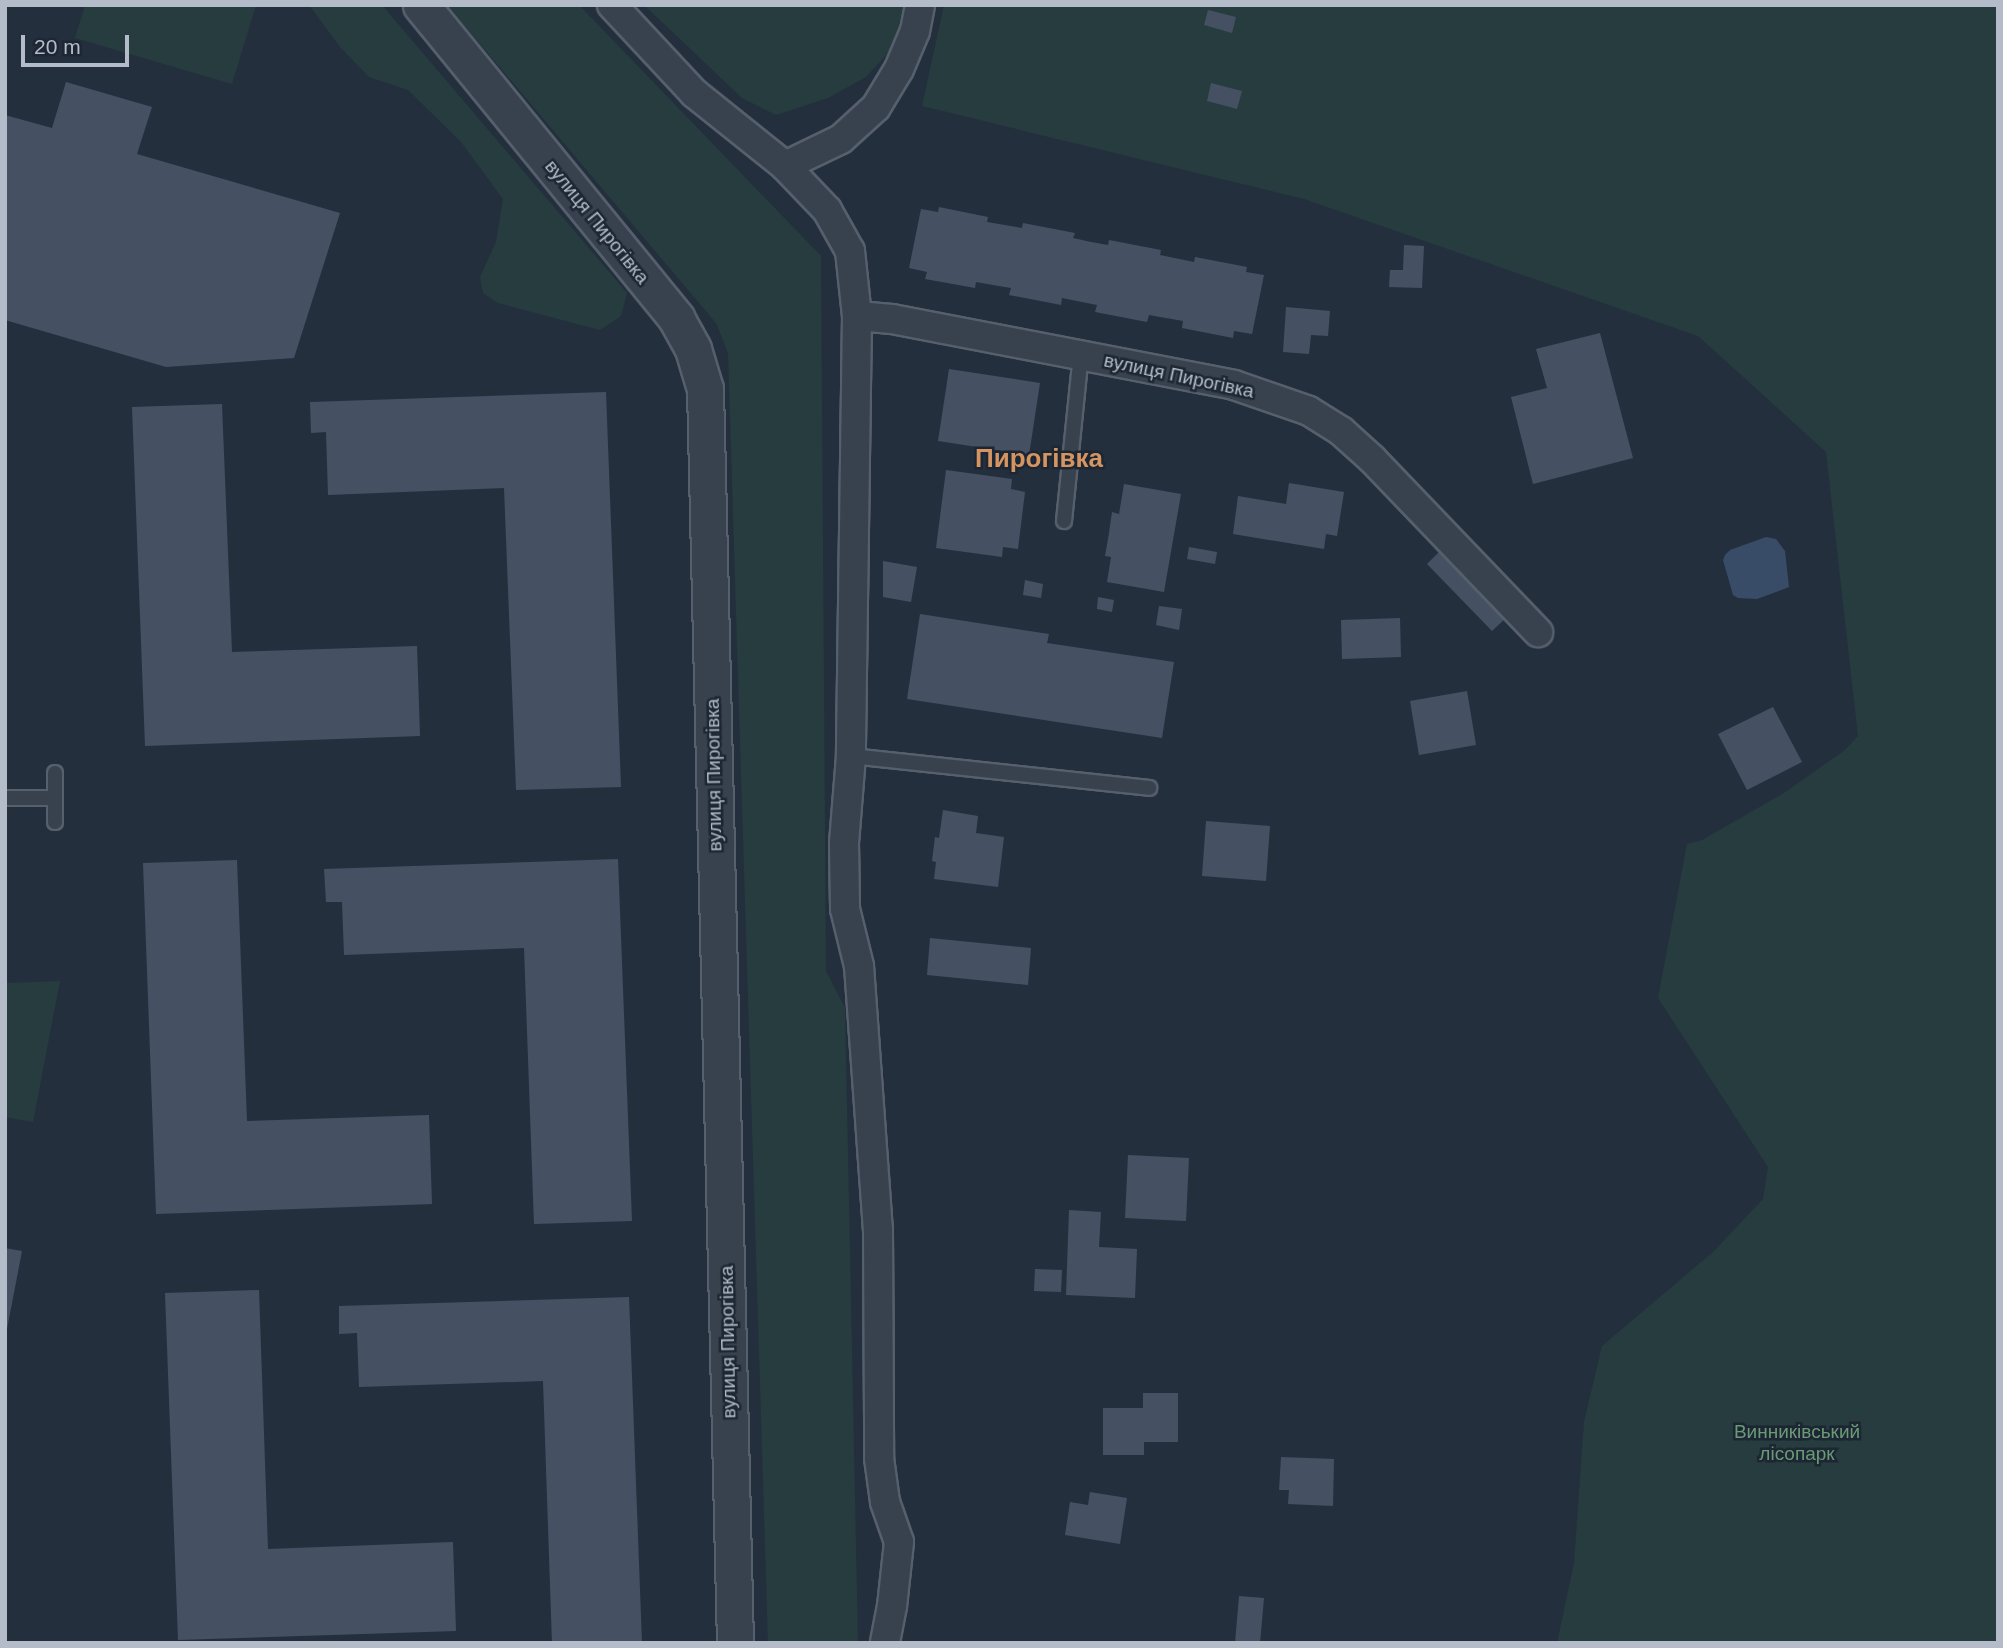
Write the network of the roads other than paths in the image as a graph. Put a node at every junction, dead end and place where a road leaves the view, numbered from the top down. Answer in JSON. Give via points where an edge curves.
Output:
{"nodes":[{"id":1,"x":421,"y":5,"type":"edge"},
{"id":2,"x":612,"y":5,"type":"edge"},
{"id":3,"x":920,"y":5,"type":"edge"},
{"id":4,"x":785,"y":166,"type":"junction"},
{"id":5,"x":857,"y":316,"type":"junction"},
{"id":6,"x":1081,"y":355,"type":"junction"},
{"id":7,"x":1064,"y":521,"type":"dead end"},
{"id":8,"x":1538,"y":632,"type":"dead end"},
{"id":9,"x":851,"y":756,"type":"junction"},
{"id":10,"x":55,"y":773,"type":"dead end"},
{"id":11,"x":1149,"y":788,"type":"dead end"},
{"id":12,"x":5,"y":798,"type":"edge"},
{"id":13,"x":55,"y":798,"type":"junction"},
{"id":14,"x":55,"y":822,"type":"dead end"},
{"id":15,"x":735,"y":1643,"type":"edge"},
{"id":16,"x":885,"y":1643,"type":"edge"}],
"edges":[{"from":1,"to":15,"type":"street","name":"вулиця Пирогівка","via":[[676,318],[694,349],[705,389]]},
{"from":2,"to":4,"type":"street","via":[[694,93]]},
{"from":3,"to":4,"type":"street","via":[[909,44],[876,107],[841,139]]},
{"from":4,"to":5,"type":"street","via":[[827,210],[850,251]]},
{"from":5,"to":6,"type":"street","name":"вулиця Пирогівка","via":[[892,318]]},
{"from":5,"to":9,"type":"street"},
{"from":6,"to":7,"type":"lane"},
{"from":6,"to":8,"type":"street","name":"вулиця Пирогівка","via":[[1234,384],[1308,411],[1341,431]]},
{"from":9,"to":11,"type":"lane"},
{"from":9,"to":16,"type":"street","via":[[844,843],[845,909],[859,966],[878,1230],[879,1458],[884,1502],[899,1542]]},
{"from":10,"to":13,"type":"lane"},
{"from":12,"to":13,"type":"lane"},
{"from":13,"to":14,"type":"lane"}]}
